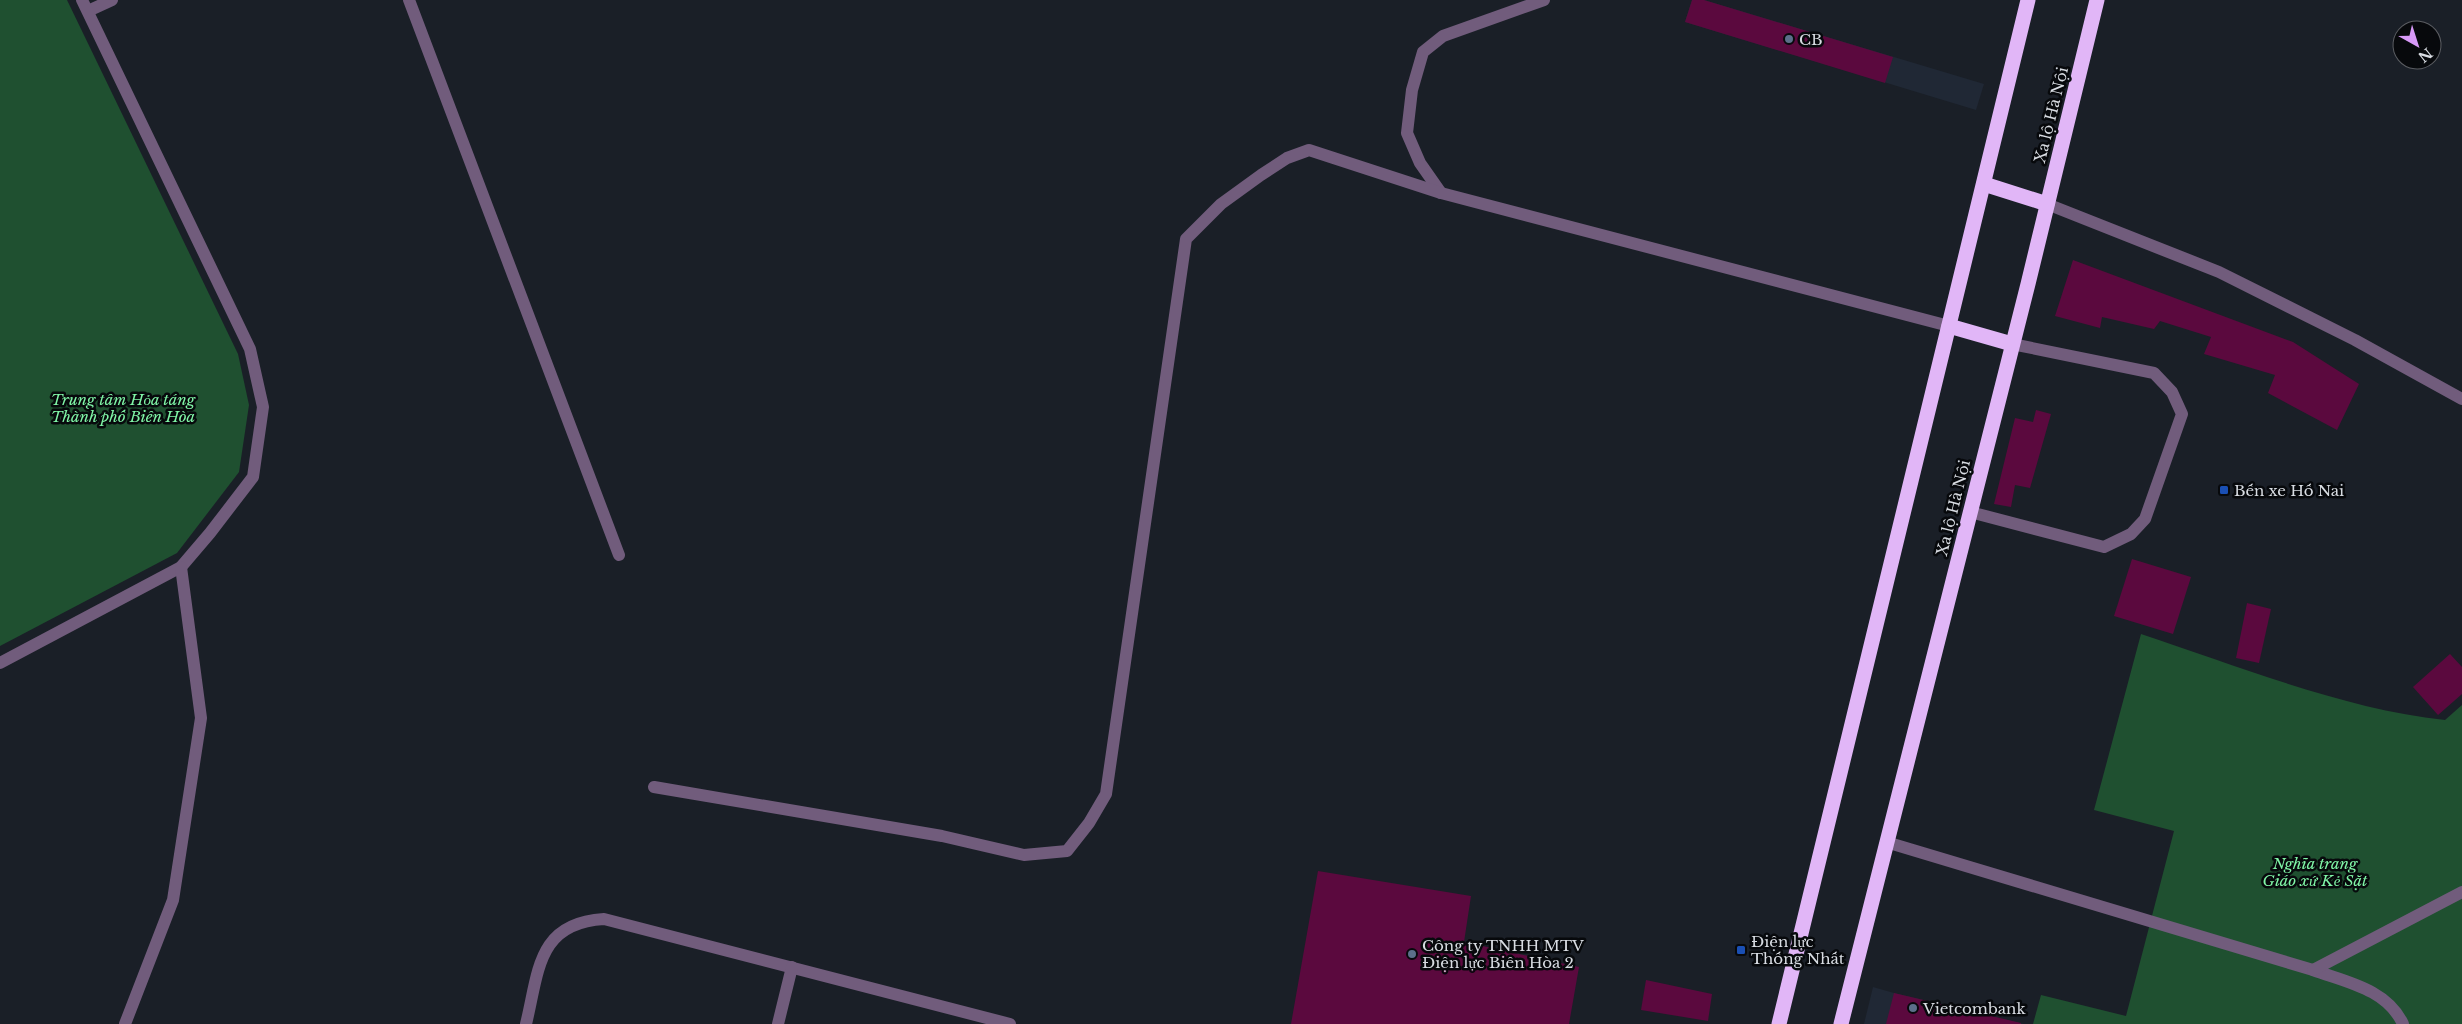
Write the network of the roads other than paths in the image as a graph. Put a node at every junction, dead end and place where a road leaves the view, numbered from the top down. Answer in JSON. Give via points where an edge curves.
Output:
{"nodes":[{"id":1,"x":112,"y":0,"type":"edge"},
{"id":2,"x":409,"y":0,"type":"edge"},
{"id":3,"x":1544,"y":0,"type":"edge"},
{"id":4,"x":2028,"y":0,"type":"edge"},
{"id":5,"x":2098,"y":0,"type":"edge"},
{"id":6,"x":85,"y":6,"type":"edge"},
{"id":7,"x":1984,"y":184,"type":"junction"},
{"id":8,"x":1441,"y":193,"type":"junction"},
{"id":9,"x":2047,"y":204,"type":"junction"},
{"id":10,"x":1949,"y":326,"type":"junction"},
{"id":11,"x":2012,"y":344,"type":"junction"},
{"id":12,"x":2462,"y":399,"type":"edge"},
{"id":13,"x":1970,"y":512,"type":"junction"},
{"id":14,"x":619,"y":555,"type":"dead end"},
{"id":15,"x":181,"y":567,"type":"junction"},
{"id":16,"x":0,"y":663,"type":"edge"},
{"id":17,"x":654,"y":787,"type":"dead end"},
{"id":18,"x":1886,"y":842,"type":"junction"},
{"id":19,"x":2462,"y":892,"type":"edge"},
{"id":20,"x":792,"y":967,"type":"junction"},
{"id":21,"x":2313,"y":970,"type":"junction"},
{"id":22,"x":125,"y":1024,"type":"edge"},
{"id":23,"x":526,"y":1024,"type":"edge"},
{"id":24,"x":778,"y":1024,"type":"edge"},
{"id":25,"x":1010,"y":1024,"type":"edge"},
{"id":26,"x":1779,"y":1024,"type":"edge"},
{"id":27,"x":1841,"y":1024,"type":"edge"},
{"id":28,"x":2403,"y":1024,"type":"edge"}],
"edges":[{"from":1,"to":6,"type":"street"},
{"from":2,"to":14,"type":"street"},
{"from":3,"to":8,"type":"street","via":[[1444,36],[1423,52],[1412,90],[1407,133],[1420,163]]},
{"from":4,"to":7,"type":"highway"},
{"from":5,"to":9,"type":"highway","name":"Xa lộ Hà Nội"},
{"from":6,"to":15,"type":"street","via":[[250,349],[263,407],[253,477]]},
{"from":7,"to":9,"type":"highway"},
{"from":7,"to":10,"type":"highway"},
{"from":8,"to":10,"type":"street"},
{"from":8,"to":17,"type":"street","via":[[1309,150],[1287,158],[1253,180],[1221,204],[1186,239],[1106,794],[1067,851],[1024,855],[942,836]]},
{"from":9,"to":11,"type":"highway","name":"Xa lộ Hà Nội"},
{"from":9,"to":12,"type":"street","via":[[2219,272],[2355,340]]},
{"from":10,"to":11,"type":"highway"},
{"from":10,"to":26,"type":"highway"},
{"from":11,"to":13,"type":"highway","name":"Xa lộ Hà Nội"},
{"from":11,"to":13,"type":"street","via":[[2154,373],[2172,392],[2182,414],[2145,519],[2131,534],[2104,547]]},
{"from":13,"to":18,"type":"highway","name":"Xa lộ Hà Nội"},
{"from":15,"to":16,"type":"street"},
{"from":15,"to":22,"type":"street","via":[[201,718],[173,900]]},
{"from":18,"to":21,"type":"street"},
{"from":18,"to":27,"type":"highway","name":"Xa lộ Hà Nội"},
{"from":19,"to":21,"type":"street"},
{"from":20,"to":23,"type":"street","via":[[604,919],[585,920],[566,928],[544,950]]},
{"from":20,"to":24,"type":"street"},
{"from":20,"to":25,"type":"street"},
{"from":21,"to":28,"type":"street","via":[[2368,990],[2388,1001]]}]}
